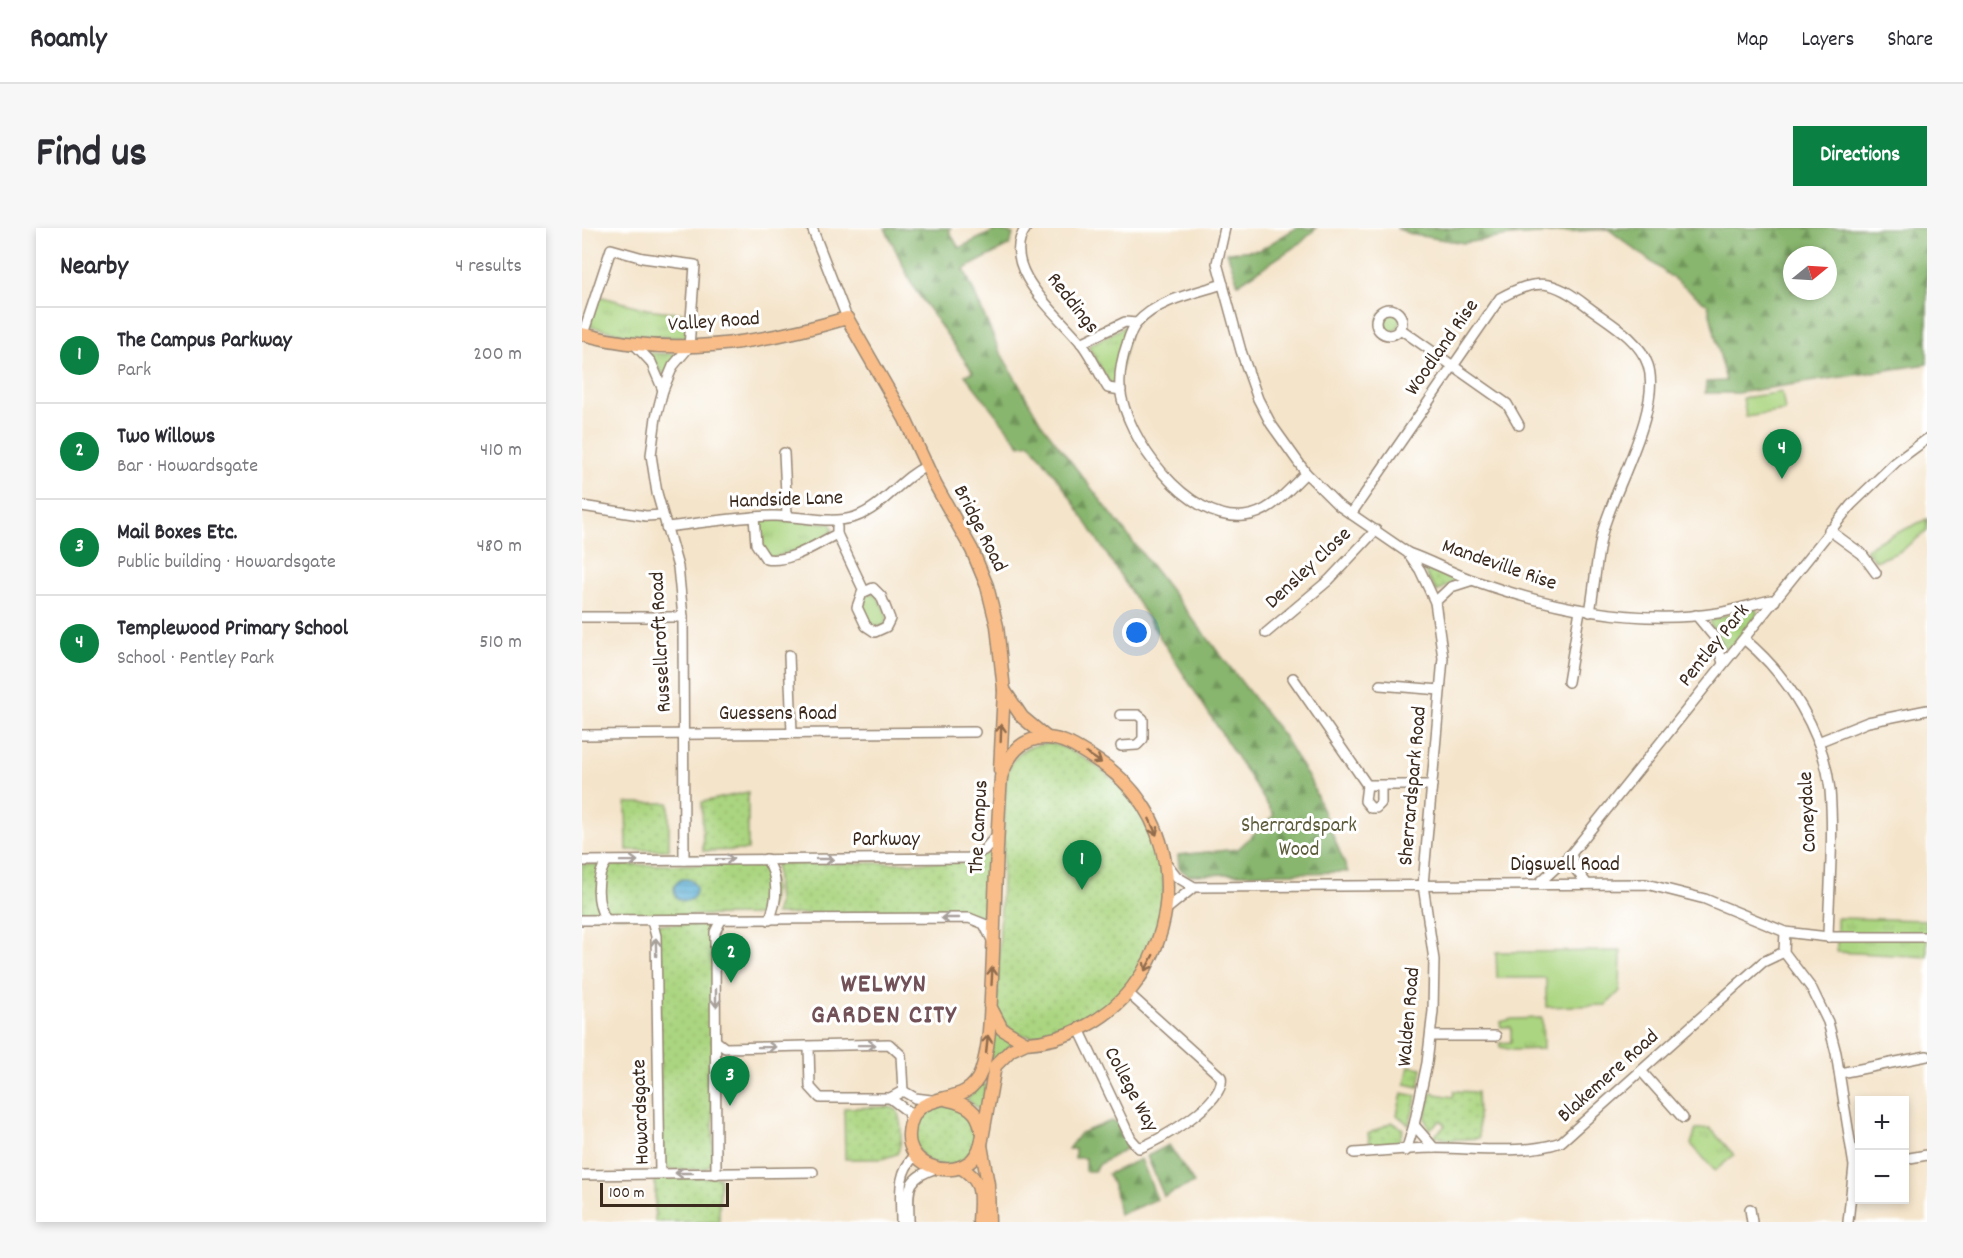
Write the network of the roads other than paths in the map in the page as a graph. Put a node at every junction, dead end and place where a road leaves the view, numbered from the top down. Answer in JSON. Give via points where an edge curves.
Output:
{"nodes":[{"id":1,"x":812,"y":228,"type":"edge"},
{"id":2,"x":1026,"y":228,"type":"edge"},
{"id":3,"x":1225,"y":228,"type":"edge"},
{"id":4,"x":1223,"y":284,"type":"junction"},
{"id":5,"x":847,"y":318,"type":"junction"},
{"id":6,"x":1136,"y":323,"type":"junction"},
{"id":7,"x":1399,"y":328,"type":"dead end"},
{"id":8,"x":582,"y":334,"type":"edge"},
{"id":9,"x":1081,"y":343,"type":"junction"},
{"id":10,"x":635,"y":345,"type":"junction"},
{"id":11,"x":689,"y":347,"type":"junction"},
{"id":12,"x":1452,"y":366,"type":"junction"},
{"id":13,"x":663,"y":390,"type":"junction"},
{"id":14,"x":1120,"y":390,"type":"junction"},
{"id":15,"x":1519,"y":425,"type":"dead end"},
{"id":16,"x":1927,"y":439,"type":"edge"},
{"id":17,"x":784,"y":453,"type":"dead end"},
{"id":18,"x":927,"y":466,"type":"junction"},
{"id":19,"x":1306,"y":473,"type":"junction"},
{"id":20,"x":582,"y":506,"type":"edge"},
{"id":21,"x":1351,"y":514,"type":"junction"},
{"id":22,"x":662,"y":515,"type":"junction"},
{"id":23,"x":787,"y":515,"type":"junction"},
{"id":24,"x":754,"y":517,"type":"junction"},
{"id":25,"x":837,"y":519,"type":"junction"},
{"id":26,"x":666,"y":527,"type":"junction"},
{"id":27,"x":1376,"y":530,"type":"junction"},
{"id":28,"x":1829,"y":530,"type":"junction"},
{"id":29,"x":837,"y":534,"type":"junction"},
{"id":30,"x":1408,"y":553,"type":"junction"},
{"id":31,"x":1876,"y":573,"type":"dead end"},
{"id":32,"x":1473,"y":580,"type":"junction"},
{"id":33,"x":864,"y":591,"type":"junction"},
{"id":34,"x":1774,"y":601,"type":"junction"},
{"id":35,"x":1435,"y":602,"type":"junction"},
{"id":36,"x":1580,"y":610,"type":"junction"},
{"id":37,"x":1590,"y":612,"type":"junction"},
{"id":38,"x":1696,"y":615,"type":"junction"},
{"id":39,"x":582,"y":617,"type":"edge"},
{"id":40,"x":683,"y":617,"type":"junction"},
{"id":41,"x":1266,"y":633,"type":"dead end"},
{"id":42,"x":1744,"y":639,"type":"junction"},
{"id":43,"x":789,"y":655,"type":"dead end"},
{"id":44,"x":1723,"y":663,"type":"junction"},
{"id":45,"x":1293,"y":678,"type":"dead end"},
{"id":46,"x":1568,"y":682,"type":"dead end"},
{"id":47,"x":1380,"y":686,"type":"dead end"},
{"id":48,"x":1004,"y":690,"type":"junction"},
{"id":49,"x":1440,"y":690,"type":"junction"},
{"id":50,"x":1927,"y":710,"type":"edge"},
{"id":51,"x":1120,"y":715,"type":"dead end"},
{"id":52,"x":975,"y":732,"type":"dead end"},
{"id":53,"x":792,"y":733,"type":"junction"},
{"id":54,"x":684,"y":734,"type":"junction"},
{"id":55,"x":582,"y":735,"type":"edge"},
{"id":56,"x":1046,"y":737,"type":"junction"},
{"id":57,"x":1818,"y":742,"type":"junction"},
{"id":58,"x":1121,"y":746,"type":"dead end"},
{"id":59,"x":1000,"y":777,"type":"junction"},
{"id":60,"x":1367,"y":785,"type":"junction"},
{"id":61,"x":1432,"y":785,"type":"junction"},
{"id":62,"x":1382,"y":786,"type":"junction"},
{"id":63,"x":997,"y":835,"type":"junction"},
{"id":64,"x":1571,"y":854,"type":"junction"},
{"id":65,"x":766,"y":859,"type":"junction"},
{"id":66,"x":684,"y":860,"type":"junction"},
{"id":67,"x":582,"y":861,"type":"edge"},
{"id":68,"x":607,"y":861,"type":"junction"},
{"id":69,"x":1167,"y":864,"type":"junction"},
{"id":70,"x":1538,"y":884,"type":"junction"},
{"id":71,"x":1587,"y":884,"type":"junction"},
{"id":72,"x":1423,"y":885,"type":"junction"},
{"id":73,"x":1194,"y":887,"type":"junction"},
{"id":74,"x":1168,"y":908,"type":"junction"},
{"id":75,"x":582,"y":920,"type":"edge"},
{"id":76,"x":606,"y":920,"type":"junction"},
{"id":77,"x":722,"y":920,"type":"junction"},
{"id":78,"x":769,"y":920,"type":"junction"},
{"id":79,"x":652,"y":921,"type":"junction"},
{"id":80,"x":1785,"y":932,"type":"junction"},
{"id":81,"x":1828,"y":937,"type":"junction"},
{"id":82,"x":1927,"y":937,"type":"edge"},
{"id":83,"x":993,"y":945,"type":"junction"},
{"id":84,"x":1784,"y":952,"type":"junction"},
{"id":85,"x":1128,"y":993,"type":"junction"},
{"id":86,"x":990,"y":1006,"type":"junction"},
{"id":87,"x":1079,"y":1029,"type":"junction"},
{"id":88,"x":1431,"y":1036,"type":"junction"},
{"id":89,"x":1496,"y":1036,"type":"dead end"},
{"id":90,"x":716,"y":1041,"type":"junction"},
{"id":91,"x":1026,"y":1043,"type":"junction"},
{"id":92,"x":809,"y":1047,"type":"junction"},
{"id":93,"x":1927,"y":1056,"type":"edge"},
{"id":94,"x":1642,"y":1071,"type":"junction"},
{"id":95,"x":1840,"y":1073,"type":"junction"},
{"id":96,"x":903,"y":1090,"type":"junction"},
{"id":97,"x":890,"y":1098,"type":"junction"},
{"id":98,"x":938,"y":1099,"type":"junction"},
{"id":99,"x":1683,"y":1118,"type":"dead end"},
{"id":100,"x":911,"y":1122,"type":"junction"},
{"id":101,"x":1414,"y":1125,"type":"junction"},
{"id":102,"x":981,"y":1138,"type":"junction"},
{"id":103,"x":1434,"y":1148,"type":"junction"},
{"id":104,"x":1406,"y":1151,"type":"junction"},
{"id":105,"x":1354,"y":1153,"type":"dead end"},
{"id":106,"x":1855,"y":1154,"type":"edge"},
{"id":107,"x":1927,"y":1155,"type":"edge"},
{"id":108,"x":915,"y":1156,"type":"junction"},
{"id":109,"x":1909,"y":1158,"type":"edge"},
{"id":110,"x":960,"y":1167,"type":"junction"},
{"id":111,"x":937,"y":1168,"type":"junction"},
{"id":112,"x":813,"y":1172,"type":"dead end"},
{"id":113,"x":660,"y":1173,"type":"junction"},
{"id":114,"x":716,"y":1173,"type":"junction"},
{"id":115,"x":582,"y":1175,"type":"edge"},
{"id":116,"x":1855,"y":1178,"type":"edge"},
{"id":117,"x":1750,"y":1209,"type":"dead end"},
{"id":118,"x":901,"y":1222,"type":"edge"},
{"id":119,"x":909,"y":1222,"type":"edge"},
{"id":120,"x":979,"y":1222,"type":"edge"},
{"id":121,"x":989,"y":1222,"type":"edge"},
{"id":122,"x":1752,"y":1222,"type":"edge"},
{"id":123,"x":1848,"y":1222,"type":"edge"}],
"edges":[{"from":1,"to":5,"type":"street"},
{"from":2,"to":9,"type":"street","name":"Reddings","via":[[1018,249],[1024,269],[1042,301]]},
{"from":3,"to":4,"type":"street","via":[[1217,263]]},
{"from":4,"to":6,"type":"street","via":[[1173,300]]},
{"from":4,"to":19,"type":"street","name":"Sherrardspark Road","via":[[1258,399]]},
{"from":5,"to":11,"type":"main road","name":"Valley Road","via":[[765,340]]},
{"from":5,"to":18,"type":"main road","name":"Bridge Road"},
{"from":6,"to":9,"type":"street","via":[[1125,322]]},
{"from":6,"to":14,"type":"street","via":[[1123,356]]},
{"from":7,"to":12,"type":"street"},
{"from":8,"to":10,"type":"main road","name":"Valley Road"},
{"from":8,"to":11,"type":"street","via":[[611,249],[695,265]]},
{"from":9,"to":14,"type":"street","name":"Reddings","via":[[1108,388]]},
{"from":10,"to":11,"type":"main road","name":"Valley Road"},
{"from":10,"to":13,"type":"street","via":[[655,369]]},
{"from":11,"to":13,"type":"street","name":"Russellcroft Road","via":[[673,366]]},
{"from":12,"to":15,"type":"street","via":[[1507,404]]},
{"from":12,"to":21,"type":"street","name":"Woodland Rise"},
{"from":12,"to":37,"type":"street","name":"Woodland Rise","via":[[1500,298],[1545,283],[1568,292],[1628,337],[1644,355],[1651,389],[1638,438],[1602,534]]},
{"from":13,"to":22,"type":"street","name":"Russellcroft Road","via":[[651,455]]},
{"from":14,"to":19,"type":"street","via":[[1136,431],[1173,486],[1216,514],[1255,514],[1278,500]]},
{"from":16,"to":28,"type":"street","name":"Pentley Park","via":[[1858,498]]},
{"from":17,"to":23,"type":"street"},
{"from":18,"to":25,"type":"street","name":"Handside Lane","via":[[862,514]]},
{"from":18,"to":48,"type":"main road","name":"Bridge Road","via":[[987,586],[997,626]]},
{"from":19,"to":21,"type":"street","name":"Sherrardspark Road"},
{"from":20,"to":22,"type":"street"},
{"from":21,"to":27,"type":"street","name":"Sherrardspark Road"},
{"from":22,"to":26,"type":"street","name":"Russellcroft Road"},
{"from":23,"to":24,"type":"street","name":"Handside Lane"},
{"from":23,"to":25,"type":"street","name":"Handside Lane"},
{"from":24,"to":26,"type":"street","name":"Handside Lane"},
{"from":24,"to":29,"type":"street","via":[[756,544],[766,559],[793,555]]},
{"from":25,"to":29,"type":"street"},
{"from":26,"to":40,"type":"street","name":"Russellcroft Road","via":[[678,567]]},
{"from":27,"to":30,"type":"street","name":"Sherrardspark Road"},
{"from":27,"to":41,"type":"street","name":"Densley Close","via":[[1329,580]]},
{"from":28,"to":31,"type":"street","via":[[1863,555]]},
{"from":28,"to":34,"type":"street","name":"Pentley Park"},
{"from":29,"to":33,"type":"street"},
{"from":30,"to":32,"type":"street","name":"Mandeville Rise"},
{"from":30,"to":35,"type":"street","name":"Sherrardspark Road"},
{"from":32,"to":35,"type":"street","via":[[1451,587]]},
{"from":32,"to":36,"type":"street","name":"Mandeville Rise"},
{"from":33,"to":33,"type":"street","via":[[877,589],[889,613],[889,624],[875,632],[866,626],[857,607]]},
{"from":34,"to":38,"type":"street","name":"Mandeville Rise"},
{"from":34,"to":42,"type":"street","name":"Pentley Park"},
{"from":35,"to":49,"type":"street","name":"Sherrardspark Road","via":[[1442,639]]},
{"from":36,"to":37,"type":"street","name":"Mandeville Rise"},
{"from":36,"to":46,"type":"street","name":"Mandeville Rise"},
{"from":37,"to":38,"type":"street","name":"Mandeville Rise"},
{"from":38,"to":44,"type":"street","via":[[1715,638]]},
{"from":39,"to":40,"type":"street"},
{"from":40,"to":54,"type":"street","name":"Russellcroft Road"},
{"from":42,"to":44,"type":"street","name":"Pentley Park"},
{"from":42,"to":57,"type":"street","name":"Coneydale","via":[[1781,676]]},
{"from":43,"to":53,"type":"street"},
{"from":44,"to":64,"type":"street","name":"Pentley Park"},
{"from":45,"to":60,"type":"street"},
{"from":47,"to":49,"type":"street","name":"Sherrardspark Road"},
{"from":48,"to":56,"type":"main road","via":[[1022,717]]},
{"from":59,"to":48,"type":"main road","name":"Bridge Road","one_way":true},
{"from":49,"to":61,"type":"street","name":"Sherrardspark Road"},
{"from":50,"to":57,"type":"street","via":[[1868,722]]},
{"from":51,"to":58,"type":"street","via":[[1138,715],[1143,719],[1143,739],[1137,745]]},
{"from":52,"to":53,"type":"street","name":"Guessens Road"},
{"from":53,"to":54,"type":"street","name":"Guessens Road"},
{"from":54,"to":55,"type":"street","name":"Guessens Road"},
{"from":54,"to":66,"type":"street","name":"Russellcroft Road"},
{"from":56,"to":59,"type":"main road","name":"The Campus","via":[[1018,747]]},
{"from":56,"to":69,"type":"main road","one_way":true,"via":[[1083,751],[1125,783],[1152,823]]},
{"from":57,"to":81,"type":"street","name":"Coneydale","via":[[1831,808]]},
{"from":59,"to":63,"type":"main road","name":"The Campus"},
{"from":60,"to":62,"type":"street"},
{"from":60,"to":62,"type":"street","via":[[1365,801],[1371,808],[1381,803]]},
{"from":61,"to":62,"type":"street"},
{"from":61,"to":72,"type":"street","name":"Sherrardspark Road"},
{"from":65,"to":63,"type":"street","name":"Parkway","one_way":true,"via":[[969,858],[984,850]]},
{"from":63,"to":83,"type":"main road","name":"The Campus"},
{"from":64,"to":70,"type":"street","name":"Pentley Park"},
{"from":64,"to":71,"type":"street"},
{"from":66,"to":65,"type":"street","name":"Parkway","one_way":true},
{"from":65,"to":78,"type":"street","via":[[775,875],[775,904]]},
{"from":68,"to":66,"type":"street","name":"Parkway","one_way":true},
{"from":67,"to":68,"type":"street","name":"Parkway"},
{"from":68,"to":76,"type":"street","via":[[600,876],[600,904]]},
{"from":69,"to":73,"type":"street","via":[[1177,877]]},
{"from":69,"to":74,"type":"main road"},
{"from":70,"to":71,"type":"street","name":"Digswell Road"},
{"from":70,"to":72,"type":"street","name":"Digswell Road"},
{"from":71,"to":80,"type":"street","name":"Digswell Road","via":[[1665,887],[1705,898]]},
{"from":72,"to":73,"type":"street","name":"Digswell Road"},
{"from":72,"to":88,"type":"street","name":"Walden Road","via":[[1434,960]]},
{"from":73,"to":74,"type":"street"},
{"from":74,"to":85,"type":"main road","one_way":true,"via":[[1154,954]]},
{"from":75,"to":76,"type":"street"},
{"from":76,"to":79,"type":"street"},
{"from":77,"to":78,"type":"street"},
{"from":77,"to":79,"type":"street"},
{"from":77,"to":90,"type":"street","one_way":true,"via":[[715,932]]},
{"from":83,"to":78,"type":"street","one_way":true,"via":[[984,924],[969,918]]},
{"from":113,"to":79,"type":"street","name":"Howardsgate","one_way":true,"via":[[656,936]]},
{"from":80,"to":81,"type":"street","name":"Digswell Road"},
{"from":80,"to":84,"type":"street"},
{"from":81,"to":82,"type":"street","name":"Digswell Road"},
{"from":86,"to":83,"type":"main road","name":"The Campus","one_way":true},
{"from":84,"to":94,"type":"street","name":"Blakemere Road","via":[[1763,963]]},
{"from":84,"to":95,"type":"street","via":[[1821,1007]]},
{"from":85,"to":87,"type":"main road","via":[[1104,1015]]},
{"from":85,"to":87,"type":"street","name":"College Way","via":[[1221,1077],[1218,1094],[1185,1123],[1139,1148],[1131,1139]]},
{"from":86,"to":91,"type":"main road","via":[[1002,1029]]},
{"from":98,"to":86,"type":"main road","name":"The Campus","one_way":true,"via":[[967,1092],[978,1080],[986,1053]]},
{"from":87,"to":91,"type":"main road","via":[[1050,1040]]},
{"from":88,"to":89,"type":"street"},
{"from":88,"to":101,"type":"street","name":"Walden Road"},
{"from":90,"to":92,"type":"street","one_way":true,"via":[[724,1048]]},
{"from":90,"to":114,"type":"street"},
{"from":91,"to":102,"type":"main road","via":[[1011,1050],[995,1066]]},
{"from":92,"to":96,"type":"street","one_way":true,"via":[[890,1044],[901,1054]]},
{"from":92,"to":97,"type":"street","via":[[810,1087],[814,1094],[830,1099]]},
{"from":93,"to":95,"type":"street"},
{"from":94,"to":99,"type":"street"},
{"from":94,"to":103,"type":"street","name":"Blakemere Road","via":[[1575,1132],[1556,1144],[1476,1150]]},
{"from":95,"to":106,"type":"street"},
{"from":96,"to":97,"type":"street"},
{"from":96,"to":98,"type":"street","via":[[915,1098]]},
{"from":97,"to":100,"type":"street","via":[[907,1111]]},
{"from":98,"to":100,"type":"main road","via":[[916,1111]]},
{"from":98,"to":102,"type":"main road","via":[[974,1110]]},
{"from":100,"to":108,"type":"main road","via":[[908,1140]]},
{"from":101,"to":103,"type":"street"},
{"from":101,"to":104,"type":"street","name":"Walden Road"},
{"from":102,"to":110,"type":"main road","via":[[975,1156]]},
{"from":102,"to":121,"type":"main road"},
{"from":103,"to":104,"type":"street","name":"Blakemere Road"},
{"from":104,"to":105,"type":"street","name":"Blakemere Road"},
{"from":107,"to":109,"type":"street"},
{"from":108,"to":111,"type":"main road"},
{"from":108,"to":118,"type":"street","via":[[900,1179]]},
{"from":110,"to":111,"type":"main road"},
{"from":110,"to":120,"type":"main road","via":[[976,1179],[980,1188]]},
{"from":111,"to":119,"type":"street","via":[[919,1173],[909,1188]]},
{"from":112,"to":114,"type":"street","name":"Howardsgate"},
{"from":114,"to":113,"type":"street","name":"Howardsgate","one_way":true},
{"from":113,"to":115,"type":"street"},
{"from":116,"to":123,"type":"street"},
{"from":117,"to":122,"type":"street"}]}
